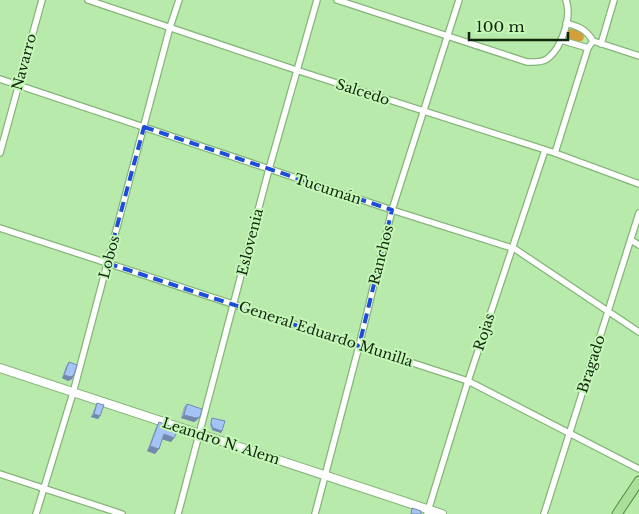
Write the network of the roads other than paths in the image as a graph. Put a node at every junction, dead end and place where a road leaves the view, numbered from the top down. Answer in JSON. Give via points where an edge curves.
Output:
{"nodes":[{"id":1,"x":42,"y":0,"type":"edge"},
{"id":2,"x":88,"y":0,"type":"edge"},
{"id":3,"x":179,"y":0,"type":"edge"},
{"id":4,"x":316,"y":0,"type":"edge"},
{"id":5,"x":337,"y":0,"type":"edge"},
{"id":6,"x":458,"y":0,"type":"edge"},
{"id":7,"x":566,"y":0,"type":"edge"},
{"id":8,"x":614,"y":0,"type":"edge"},
{"id":9,"x":566,"y":23,"type":"junction"},
{"id":10,"x":170,"y":27,"type":"junction"},
{"id":11,"x":446,"y":37,"type":"junction"},
{"id":12,"x":561,"y":40,"type":"junction"},
{"id":13,"x":593,"y":41,"type":"junction"},
{"id":14,"x":601,"y":44,"type":"junction"},
{"id":15,"x":588,"y":48,"type":"junction"},
{"id":16,"x":639,"y":56,"type":"edge"},
{"id":17,"x":296,"y":70,"type":"junction"},
{"id":18,"x":0,"y":79,"type":"edge"},
{"id":19,"x":18,"y":85,"type":"junction"},
{"id":20,"x":422,"y":111,"type":"junction"},
{"id":21,"x":144,"y":127,"type":"junction"},
{"id":22,"x":545,"y":150,"type":"junction"},
{"id":23,"x":0,"y":152,"type":"edge"},
{"id":24,"x":555,"y":153,"type":"junction"},
{"id":25,"x":268,"y":169,"type":"junction"},
{"id":26,"x":639,"y":184,"type":"edge"},
{"id":27,"x":392,"y":210,"type":"junction"},
{"id":28,"x":639,"y":214,"type":"edge"},
{"id":29,"x":0,"y":228,"type":"edge"},
{"id":30,"x":631,"y":240,"type":"junction"},
{"id":31,"x":639,"y":245,"type":"edge"},
{"id":32,"x":512,"y":248,"type":"junction"},
{"id":33,"x":107,"y":263,"type":"junction"},
{"id":34,"x":234,"y":304,"type":"junction"},
{"id":35,"x":608,"y":311,"type":"junction"},
{"id":36,"x":639,"y":332,"type":"edge"},
{"id":37,"x":359,"y":346,"type":"junction"},
{"id":38,"x":0,"y":368,"type":"edge"},
{"id":39,"x":468,"y":381,"type":"junction"},
{"id":40,"x":73,"y":393,"type":"junction"},
{"id":41,"x":569,"y":433,"type":"junction"},
{"id":42,"x":200,"y":434,"type":"junction"},
{"id":43,"x":639,"y":469,"type":"edge"},
{"id":44,"x":0,"y":474,"type":"edge"},
{"id":45,"x":326,"y":475,"type":"junction"},
{"id":46,"x":639,"y":481,"type":"edge"},
{"id":47,"x":44,"y":488,"type":"junction"},
{"id":48,"x":428,"y":512,"type":"edge"},
{"id":49,"x":36,"y":514,"type":"edge"},
{"id":50,"x":122,"y":514,"type":"edge"},
{"id":51,"x":178,"y":514,"type":"edge"},
{"id":52,"x":315,"y":514,"type":"edge"},
{"id":53,"x":442,"y":514,"type":"edge"},
{"id":54,"x":544,"y":514,"type":"edge"},
{"id":55,"x":617,"y":514,"type":"edge"}],
"edges":[{"from":1,"to":19,"type":"street","name":"Navarro"},
{"from":2,"to":10,"type":"street","name":"Salcedo"},
{"from":3,"to":10,"type":"street","name":"Lobos"},
{"from":4,"to":17,"type":"street","name":"Eslovenia"},
{"from":5,"to":11,"type":"street"},
{"from":6,"to":11,"type":"street","name":"Ranchos"},
{"from":7,"to":9,"type":"street","via":[[569,13]]},
{"from":8,"to":14,"type":"street"},
{"from":9,"to":12,"type":"street"},
{"from":9,"to":13,"type":"street","via":[[584,29]]},
{"from":10,"to":17,"type":"street","name":"Salcedo"},
{"from":10,"to":21,"type":"street","name":"Lobos"},
{"from":11,"to":12,"type":"street","via":[[527,62],[547,58]]},
{"from":11,"to":20,"type":"street","name":"Ranchos"},
{"from":12,"to":15,"type":"street"},
{"from":13,"to":14,"type":"street"},
{"from":13,"to":15,"type":"street"},
{"from":14,"to":16,"type":"street"},
{"from":15,"to":24,"type":"street"},
{"from":17,"to":20,"type":"street","name":"Salcedo"},
{"from":17,"to":25,"type":"street","name":"Eslovenia"},
{"from":18,"to":19,"type":"street","name":"Tucumán"},
{"from":19,"to":21,"type":"street","name":"Tucumán"},
{"from":19,"to":23,"type":"street","name":"Navarro"},
{"from":20,"to":22,"type":"street","name":"Salcedo"},
{"from":20,"to":27,"type":"street","name":"Ranchos"},
{"from":21,"to":25,"type":"street","name":"Tucumán"},
{"from":21,"to":33,"type":"street","name":"Lobos"},
{"from":22,"to":24,"type":"street","name":"Salcedo"},
{"from":22,"to":32,"type":"street","name":"Rojas"},
{"from":24,"to":26,"type":"street","name":"Salcedo"},
{"from":25,"to":27,"type":"street","name":"Tucumán"},
{"from":25,"to":34,"type":"street","name":"Eslovenia"},
{"from":27,"to":32,"type":"street","name":"Tucumán"},
{"from":27,"to":37,"type":"street","name":"Ranchos"},
{"from":28,"to":30,"type":"street","name":"Bragado"},
{"from":29,"to":33,"type":"street","name":"General Eduardo Munilla"},
{"from":30,"to":31,"type":"street"},
{"from":30,"to":35,"type":"street","name":"Bragado"},
{"from":32,"to":35,"type":"street","name":"Tucumán"},
{"from":32,"to":39,"type":"street","name":"Rojas"},
{"from":33,"to":34,"type":"street","name":"General Eduardo Munilla"},
{"from":33,"to":40,"type":"street","name":"Lobos"},
{"from":34,"to":37,"type":"street","name":"General Eduardo Munilla"},
{"from":34,"to":42,"type":"street","name":"Eslovenia"},
{"from":35,"to":36,"type":"street","name":"Tucumán"},
{"from":35,"to":41,"type":"street","name":"Bragado"},
{"from":37,"to":39,"type":"street","name":"General Eduardo Munilla"},
{"from":37,"to":45,"type":"street","name":"Ranchos"},
{"from":38,"to":40,"type":"street","name":"Leandro N. Alem"},
{"from":39,"to":41,"type":"street","name":"General Eduardo Munilla"},
{"from":39,"to":48,"type":"street","name":"Rojas"},
{"from":40,"to":42,"type":"street","name":"Leandro N. Alem"},
{"from":40,"to":47,"type":"street","name":"Lobos"},
{"from":41,"to":43,"type":"street","name":"General Eduardo Munilla"},
{"from":41,"to":54,"type":"street","name":"Bragado"},
{"from":42,"to":45,"type":"street","name":"Leandro N. Alem"},
{"from":42,"to":51,"type":"street","name":"Eslovenia"},
{"from":44,"to":47,"type":"street"},
{"from":45,"to":48,"type":"street","name":"Leandro N. Alem"},
{"from":45,"to":52,"type":"street","name":"Ranchos"},
{"from":46,"to":55,"type":"main road"},
{"from":47,"to":49,"type":"street","name":"Lobos"},
{"from":47,"to":50,"type":"street"},
{"from":48,"to":53,"type":"street","name":"Leandro N. Alem"}]}
